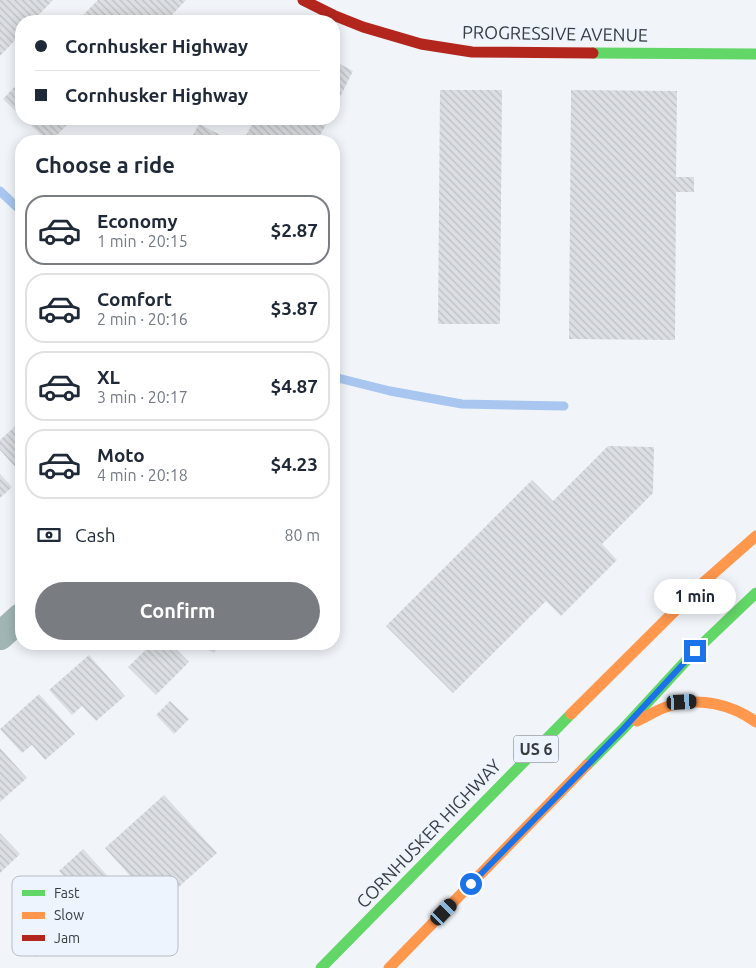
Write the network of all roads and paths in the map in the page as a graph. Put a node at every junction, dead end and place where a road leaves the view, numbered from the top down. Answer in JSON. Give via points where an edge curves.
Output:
{"nodes":[{"id":1,"x":303,"y":0,"type":"edge"},
{"id":2,"x":333,"y":15,"type":"edge"},
{"id":3,"x":340,"y":18,"type":"edge"},
{"id":4,"x":756,"y":54,"type":"edge"},
{"id":5,"x":756,"y":536,"type":"edge"},
{"id":6,"x":756,"y":593,"type":"edge"},
{"id":7,"x":15,"y":622,"type":"edge"},
{"id":8,"x":0,"y":636,"type":"edge"},
{"id":9,"x":756,"y":722,"type":"edge"},
{"id":10,"x":623,"y":729,"type":"junction"},
{"id":11,"x":320,"y":968,"type":"edge"},
{"id":12,"x":388,"y":968,"type":"edge"}],
"edges":[{"from":1,"to":2,"type":"main road","name":"PROGRESSIVE AVENUE"},
{"from":3,"to":4,"type":"main road","name":"PROGRESSIVE AVENUE","via":[[421,44],[472,52]]},
{"from":5,"to":11,"type":"main road","name":"CORNHUSKER HIGHWAY","number":"US 6","via":[[615,669]]},
{"from":6,"to":10,"type":"main road","number":"US 6","via":[[695,651]]},
{"from":7,"to":8,"type":"street"},
{"from":9,"to":10,"type":"main road","via":[[729,706],[682,702]]},
{"from":10,"to":12,"type":"main road","number":"US 6"}]}
